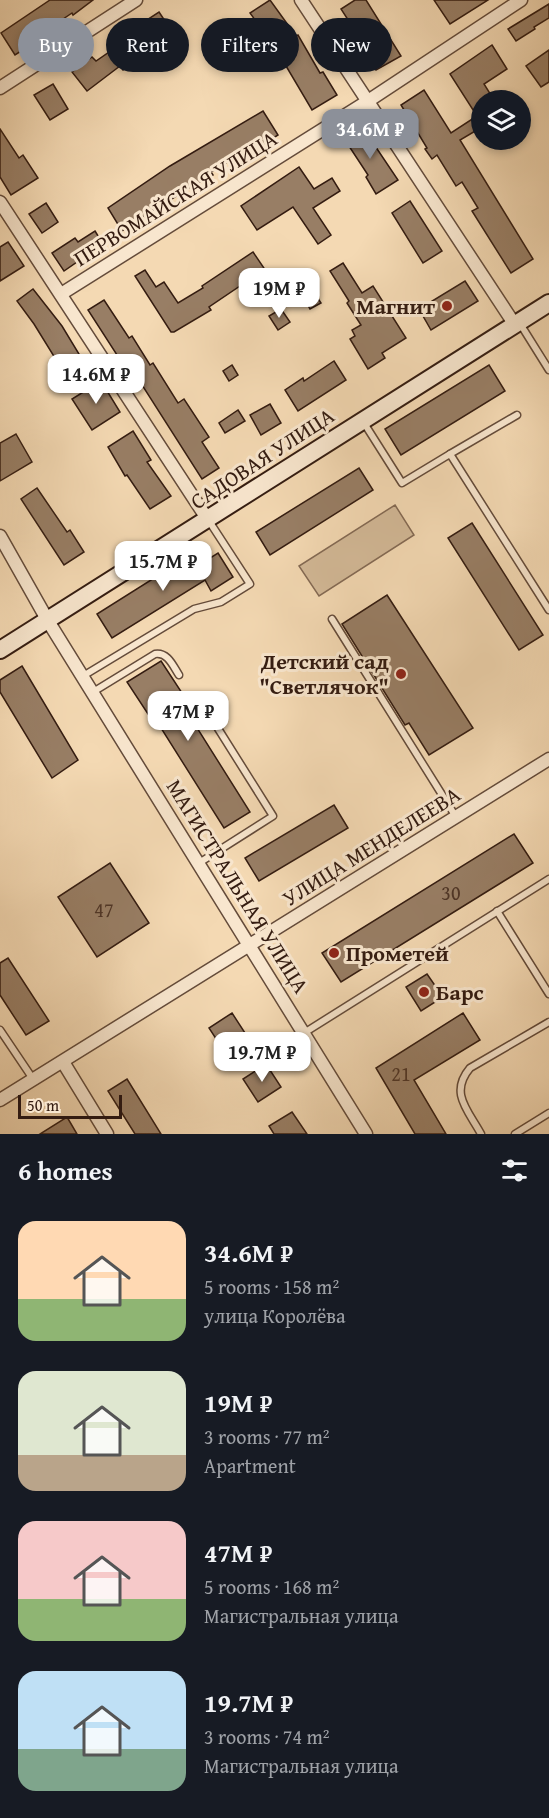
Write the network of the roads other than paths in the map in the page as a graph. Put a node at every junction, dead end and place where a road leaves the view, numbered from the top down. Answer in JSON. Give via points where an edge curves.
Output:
{"nodes":[{"id":1,"x":136,"y":0,"type":"edge"},
{"id":2,"x":301,"y":0,"type":"edge"},
{"id":3,"x":521,"y":0,"type":"edge"},
{"id":4,"x":0,"y":88,"type":"edge"},
{"id":5,"x":368,"y":101,"type":"junction"},
{"id":6,"x":0,"y":201,"type":"edge"},
{"id":7,"x":61,"y":294,"type":"junction"},
{"id":8,"x":549,"y":303,"type":"edge"},
{"id":9,"x":517,"y":323,"type":"junction"},
{"id":10,"x":549,"y":370,"type":"edge"},
{"id":11,"x":517,"y":415,"type":"dead end"},
{"id":12,"x":362,"y":420,"type":"junction"},
{"id":13,"x":450,"y":454,"type":"junction"},
{"id":14,"x":208,"y":520,"type":"junction"},
{"id":15,"x":0,"y":536,"type":"edge"},
{"id":16,"x":549,"y":610,"type":"edge"},
{"id":17,"x":332,"y":619,"type":"dead end"},
{"id":18,"x":48,"y":621,"type":"junction"},
{"id":19,"x":0,"y":650,"type":"edge"},
{"id":20,"x":179,"y":675,"type":"dead end"},
{"id":21,"x":83,"y":676,"type":"junction"},
{"id":22,"x":93,"y":692,"type":"junction"},
{"id":23,"x":202,"y":703,"type":"dead end"},
{"id":24,"x":549,"y":759,"type":"edge"},
{"id":25,"x":456,"y":817,"type":"junction"},
{"id":26,"x":199,"y":863,"type":"junction"},
{"id":27,"x":549,"y":879,"type":"edge"},
{"id":28,"x":497,"y":911,"type":"junction"},
{"id":29,"x":250,"y":945,"type":"junction"},
{"id":30,"x":549,"y":994,"type":"edge"},
{"id":31,"x":549,"y":1022,"type":"edge"},
{"id":32,"x":0,"y":1030,"type":"edge"},
{"id":33,"x":304,"y":1033,"type":"junction"},
{"id":34,"x":63,"y":1062,"type":"junction"},
{"id":35,"x":33,"y":1080,"type":"junction"},
{"id":36,"x":0,"y":1100,"type":"edge"},
{"id":37,"x":549,"y":1113,"type":"edge"},
{"id":38,"x":107,"y":1134,"type":"edge"},
{"id":39,"x":366,"y":1134,"type":"edge"},
{"id":40,"x":481,"y":1134,"type":"edge"},
{"id":41,"x":515,"y":1134,"type":"edge"}],
"edges":[{"from":1,"to":4,"type":"street"},
{"from":2,"to":5,"type":"street"},
{"from":3,"to":5,"type":"street","name":"ПЕРВОМАЙСКАЯ УЛИЦА"},
{"from":5,"to":7,"type":"street","name":"ПЕРВОМАЙСКАЯ УЛИЦА"},
{"from":5,"to":9,"type":"street"},
{"from":6,"to":7,"type":"street"},
{"from":7,"to":14,"type":"street"},
{"from":8,"to":9,"type":"street","name":"САДОВАЯ УЛИЦА"},
{"from":9,"to":10,"type":"lane"},
{"from":9,"to":12,"type":"street","name":"САДОВАЯ УЛИЦА"},
{"from":11,"to":13,"type":"lane"},
{"from":12,"to":13,"type":"lane","via":[[402,483]]},
{"from":12,"to":14,"type":"street","name":"САДОВАЯ УЛИЦА"},
{"from":13,"to":16,"type":"lane"},
{"from":14,"to":18,"type":"street","name":"САДОВАЯ УЛИЦА"},
{"from":14,"to":21,"type":"lane","via":[[250,584],[221,602],[194,609]]},
{"from":15,"to":18,"type":"street","name":"МАГИСТРАЛЬНАЯ УЛИЦА"},
{"from":17,"to":25,"type":"lane"},
{"from":18,"to":19,"type":"street","name":"САДОВАЯ УЛИЦА"},
{"from":18,"to":21,"type":"street","name":"МАГИСТРАЛЬНАЯ УЛИЦА"},
{"from":20,"to":22,"type":"lane","via":[[166,656],[155,654]]},
{"from":21,"to":22,"type":"street","name":"МАГИСТРАЛЬНАЯ УЛИЦА"},
{"from":22,"to":26,"type":"street","name":"МАГИСТРАЛЬНАЯ УЛИЦА"},
{"from":23,"to":26,"type":"lane","via":[[273,816]]},
{"from":24,"to":25,"type":"street","name":"УЛИЦА МЕНДЕЛЕЕВА"},
{"from":25,"to":29,"type":"street","name":"УЛИЦА МЕНДЕЛЕЕВА"},
{"from":26,"to":29,"type":"street","name":"МАГИСТРАЛЬНАЯ УЛИЦА"},
{"from":27,"to":28,"type":"lane"},
{"from":28,"to":30,"type":"lane"},
{"from":28,"to":33,"type":"lane"},
{"from":29,"to":33,"type":"street","name":"МАГИСТРАЛЬНАЯ УЛИЦА"},
{"from":29,"to":34,"type":"street","name":"УЛИЦА МЕНДЕЛЕЕВА"},
{"from":31,"to":40,"type":"lane","via":[[470,1068],[461,1080],[459,1095]]},
{"from":32,"to":35,"type":"lane"},
{"from":33,"to":39,"type":"street","name":"МАГИСТРАЛЬНАЯ УЛИЦА"},
{"from":34,"to":35,"type":"street","name":"УЛИЦА МЕНДЕЛЕЕВА"},
{"from":34,"to":38,"type":"street"},
{"from":35,"to":36,"type":"street","name":"УЛИЦА МЕНДЕЛЕЕВА"},
{"from":37,"to":41,"type":"lane"}]}
